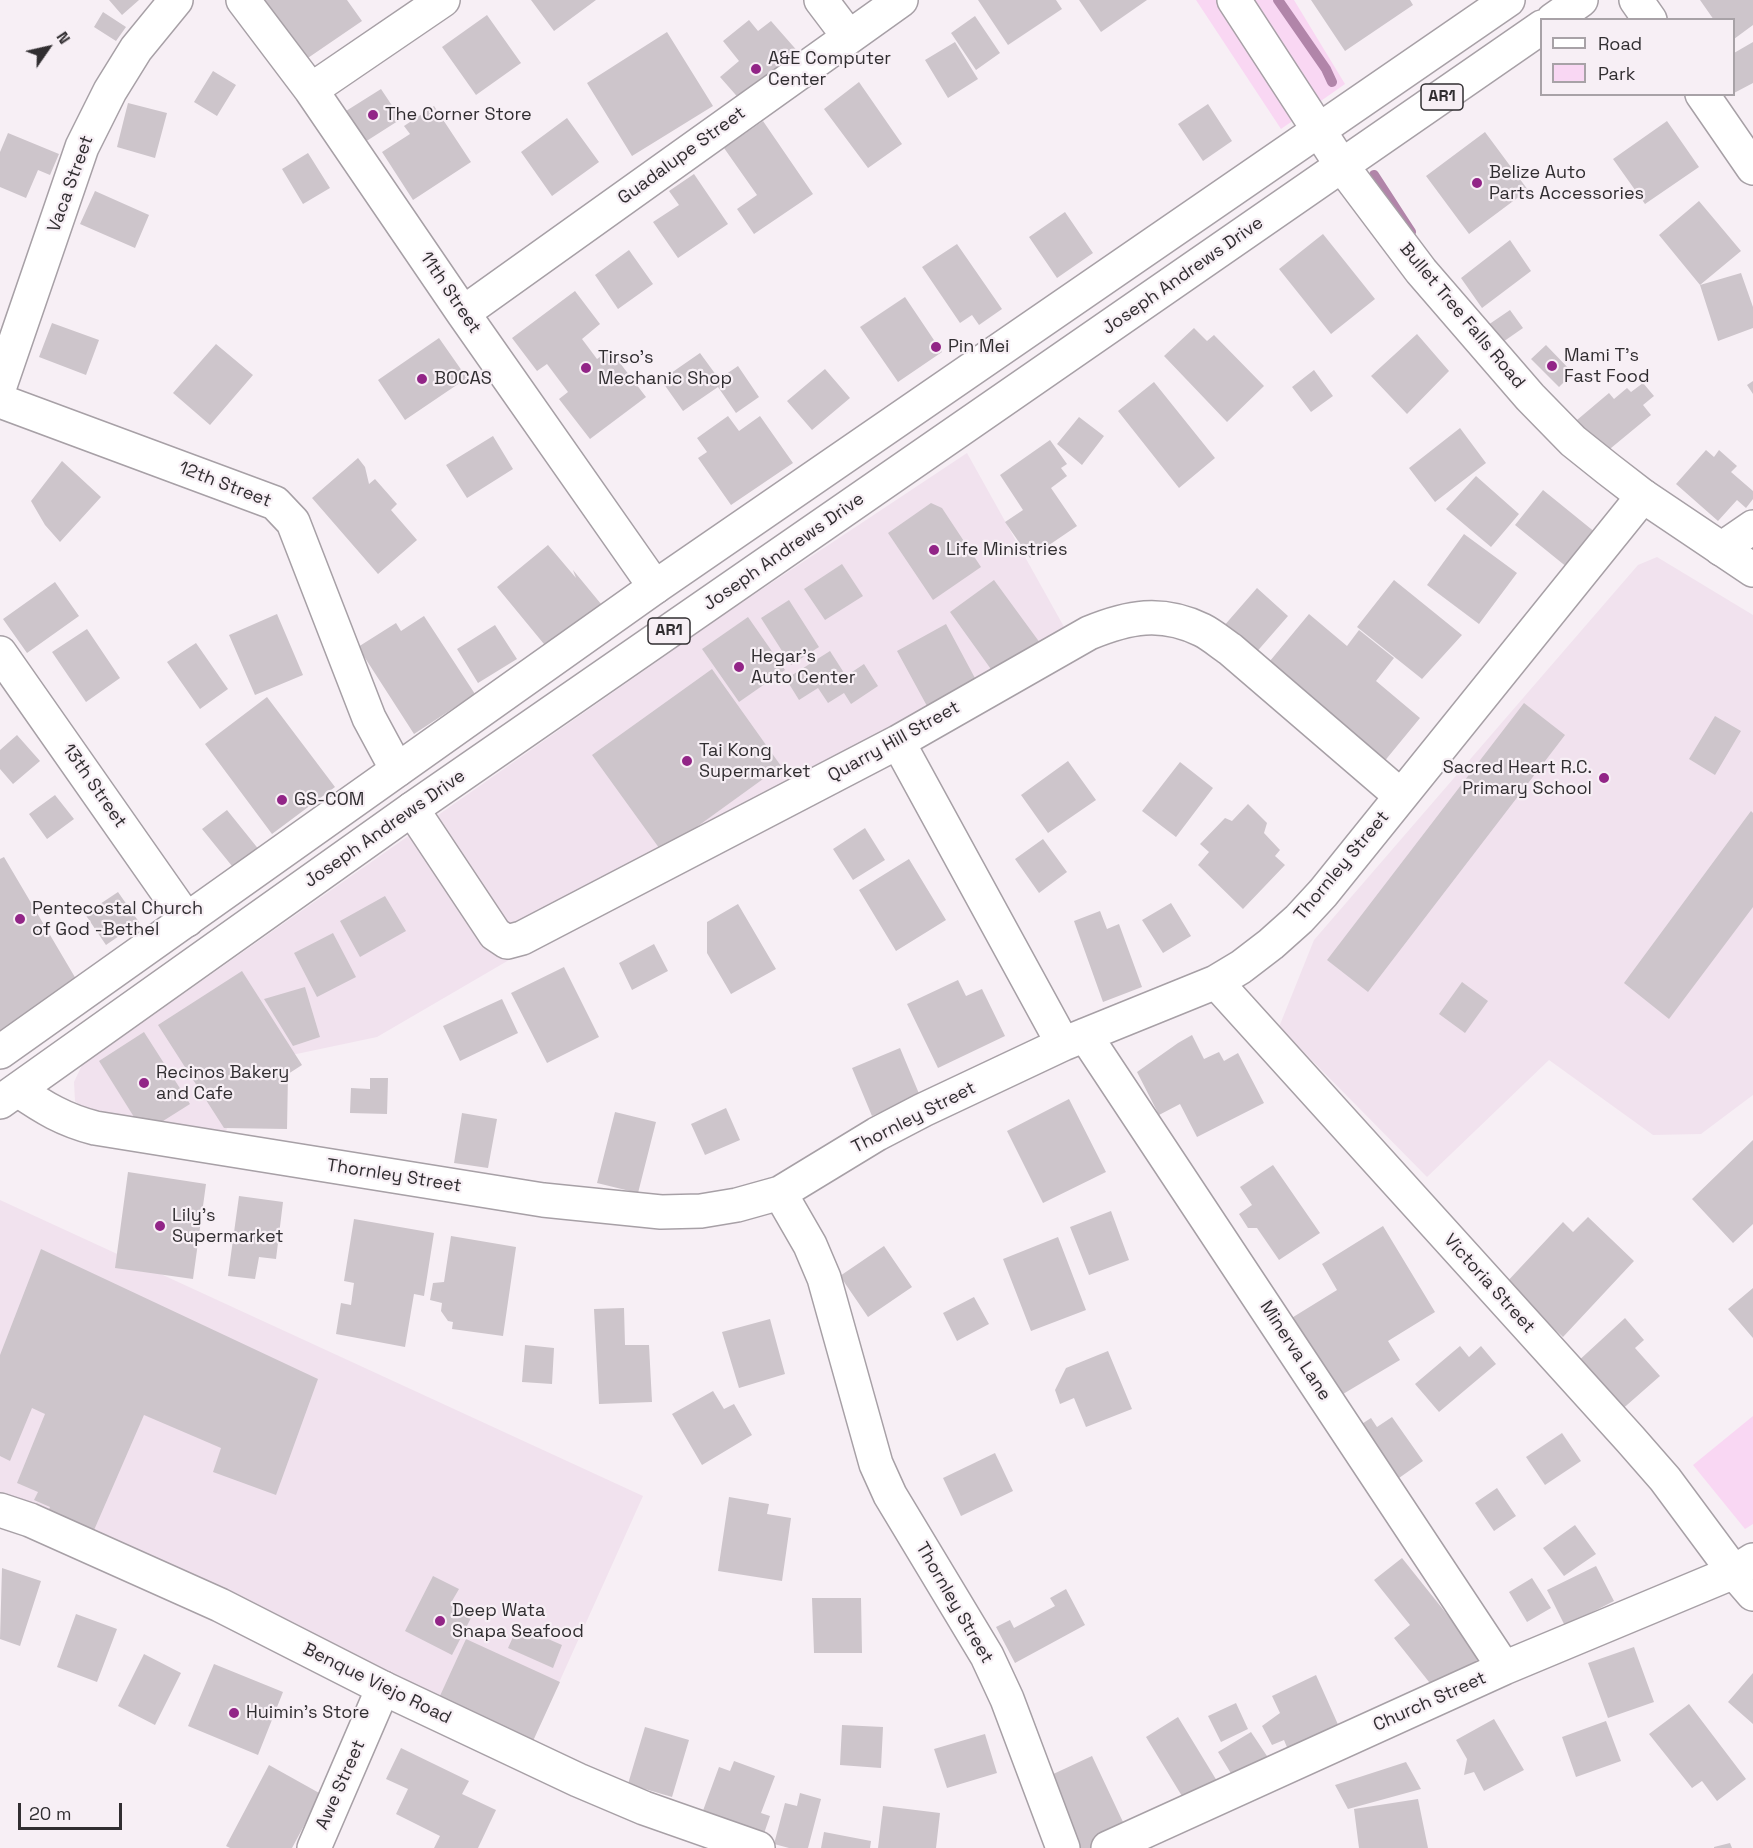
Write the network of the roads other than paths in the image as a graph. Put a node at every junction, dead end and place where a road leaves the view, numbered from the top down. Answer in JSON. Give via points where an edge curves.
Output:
{"nodes":[{"id":1,"x":176,"y":0,"type":"edge"},
{"id":2,"x":243,"y":0,"type":"edge"},
{"id":3,"x":443,"y":0,"type":"edge"},
{"id":4,"x":821,"y":0,"type":"edge"},
{"id":5,"x":901,"y":0,"type":"edge"},
{"id":6,"x":1234,"y":0,"type":"edge"},
{"id":7,"x":1508,"y":0,"type":"edge"},
{"id":8,"x":1581,"y":0,"type":"edge"},
{"id":9,"x":1636,"y":0,"type":"edge"},
{"id":10,"x":1556,"y":18,"type":"edge"},
{"id":11,"x":1649,"y":18,"type":"edge"},
{"id":12,"x":1540,"y":28,"type":"edge"},
{"id":13,"x":849,"y":37,"type":"junction"},
{"id":14,"x":311,"y":90,"type":"junction"},
{"id":15,"x":1703,"y":96,"type":"edge"},
{"id":16,"x":1318,"y":131,"type":"junction"},
{"id":17,"x":1342,"y":166,"type":"junction"},
{"id":18,"x":1753,"y":168,"type":"edge"},
{"id":19,"x":463,"y":313,"type":"junction"},
{"id":20,"x":0,"y":386,"type":"edge"},
{"id":21,"x":0,"y":401,"type":"edge"},
{"id":22,"x":1643,"y":496,"type":"junction"},
{"id":23,"x":1753,"y":527,"type":"edge"},
{"id":24,"x":1721,"y":549,"type":"junction"},
{"id":25,"x":1753,"y":570,"type":"edge"},
{"id":26,"x":655,"y":587,"type":"junction"},
{"id":27,"x":0,"y":653,"type":"edge"},
{"id":28,"x":898,"y":742,"type":"junction"},
{"id":29,"x":397,"y":770,"type":"junction"},
{"id":30,"x":1401,"y":796,"type":"junction"},
{"id":31,"x":412,"y":809,"type":"junction"},
{"id":32,"x":188,"y":920,"type":"junction"},
{"id":33,"x":1216,"y":982,"type":"junction"},
{"id":34,"x":1074,"y":1039,"type":"junction"},
{"id":35,"x":0,"y":1052,"type":"edge"},
{"id":36,"x":9,"y":1096,"type":"edge"},
{"id":37,"x":780,"y":1193,"type":"junction"},
{"id":38,"x":0,"y":1510,"type":"edge"},
{"id":39,"x":1747,"y":1575,"type":"edge"},
{"id":40,"x":1504,"y":1668,"type":"junction"},
{"id":41,"x":383,"y":1688,"type":"junction"},
{"id":42,"x":314,"y":1848,"type":"edge"},
{"id":43,"x":758,"y":1848,"type":"edge"},
{"id":44,"x":1063,"y":1848,"type":"edge"},
{"id":45,"x":1108,"y":1848,"type":"edge"}],
"edges":[{"from":1,"to":20,"type":"main road","name":"Vaca Street","via":[[136,49],[82,147]]},
{"from":2,"to":14,"type":"main road","name":"11th Street"},
{"from":3,"to":14,"type":"main road"},
{"from":4,"to":13,"type":"main road"},
{"from":5,"to":13,"type":"main road","name":"Guadalupe Street"},
{"from":6,"to":16,"type":"main road","name":"Bullet Tree Falls Road"},
{"from":7,"to":16,"type":"main road","number":"AR1"},
{"from":8,"to":10,"type":"main road"},
{"from":9,"to":11,"type":"main road"},
{"from":12,"to":17,"type":"main road","name":"Joseph Andrews Drive","number":"AR1"},
{"from":13,"to":19,"type":"main road","name":"Guadalupe Street"},
{"from":14,"to":19,"type":"main road","name":"11th Street"},
{"from":15,"to":18,"type":"main road"},
{"from":16,"to":17,"type":"main road","name":"Bullet Tree Falls Road"},
{"from":16,"to":26,"type":"main road","number":"AR1"},
{"from":17,"to":22,"type":"main road","name":"Bullet Tree Falls Road","via":[[1421,271],[1530,397],[1573,441]]},
{"from":17,"to":31,"type":"main road","name":"Joseph Andrews Drive","number":"AR1"},
{"from":19,"to":26,"type":"main road","name":"11th Street"},
{"from":21,"to":29,"type":"main road","name":"12th Street","via":[[275,503],[293,522],[369,718]]},
{"from":22,"to":24,"type":"main road","name":"Bullet Tree Falls Road"},
{"from":22,"to":30,"type":"main road","name":"Thornley Street"},
{"from":23,"to":24,"type":"main road"},
{"from":24,"to":25,"type":"main road","name":"Bullet Tree Falls Road"},
{"from":26,"to":29,"type":"main road","number":"AR1"},
{"from":27,"to":32,"type":"main road","name":"13th Street"},
{"from":28,"to":30,"type":"main road","name":"Quarry Hill Street","via":[[1089,633],[1140,617],[1171,620],[1202,630],[1230,649]]},
{"from":28,"to":31,"type":"main road","name":"Quarry Hill Street","via":[[522,938],[507,942],[495,934]]},
{"from":28,"to":34,"type":"main road","name":"Minerva Lane"},
{"from":29,"to":32,"type":"main road","number":"AR1"},
{"from":30,"to":33,"type":"main road","name":"Thornley Street","via":[[1299,919],[1249,962]]},
{"from":31,"to":36,"type":"main road","name":"Joseph Andrews Drive","number":"AR1"},
{"from":32,"to":35,"type":"main road","number":"AR1"},
{"from":33,"to":34,"type":"main road","name":"Thornley Street"},
{"from":33,"to":39,"type":"main road","name":"Victoria Street","via":[[1630,1439]]},
{"from":34,"to":37,"type":"main road","name":"Thornley Street","via":[[923,1110]]},
{"from":34,"to":40,"type":"main road","name":"Minerva Lane"},
{"from":36,"to":37,"type":"main road","name":"Thornley Street","via":[[95,1128],[543,1200],[661,1212],[701,1211]]},
{"from":37,"to":44,"type":"main road","name":"Thornley Street","via":[[824,1278],[876,1464],[890,1495],[987,1656]]},
{"from":38,"to":41,"type":"main road","name":"Benque Viejo Road","via":[[220,1605]]},
{"from":39,"to":40,"type":"main road","name":"Church Street"},
{"from":40,"to":45,"type":"main road","name":"Church Street"},
{"from":41,"to":42,"type":"main road","name":"Awe Street"},
{"from":41,"to":43,"type":"main road","name":"Benque Viejo Road","via":[[611,1794]]}]}
